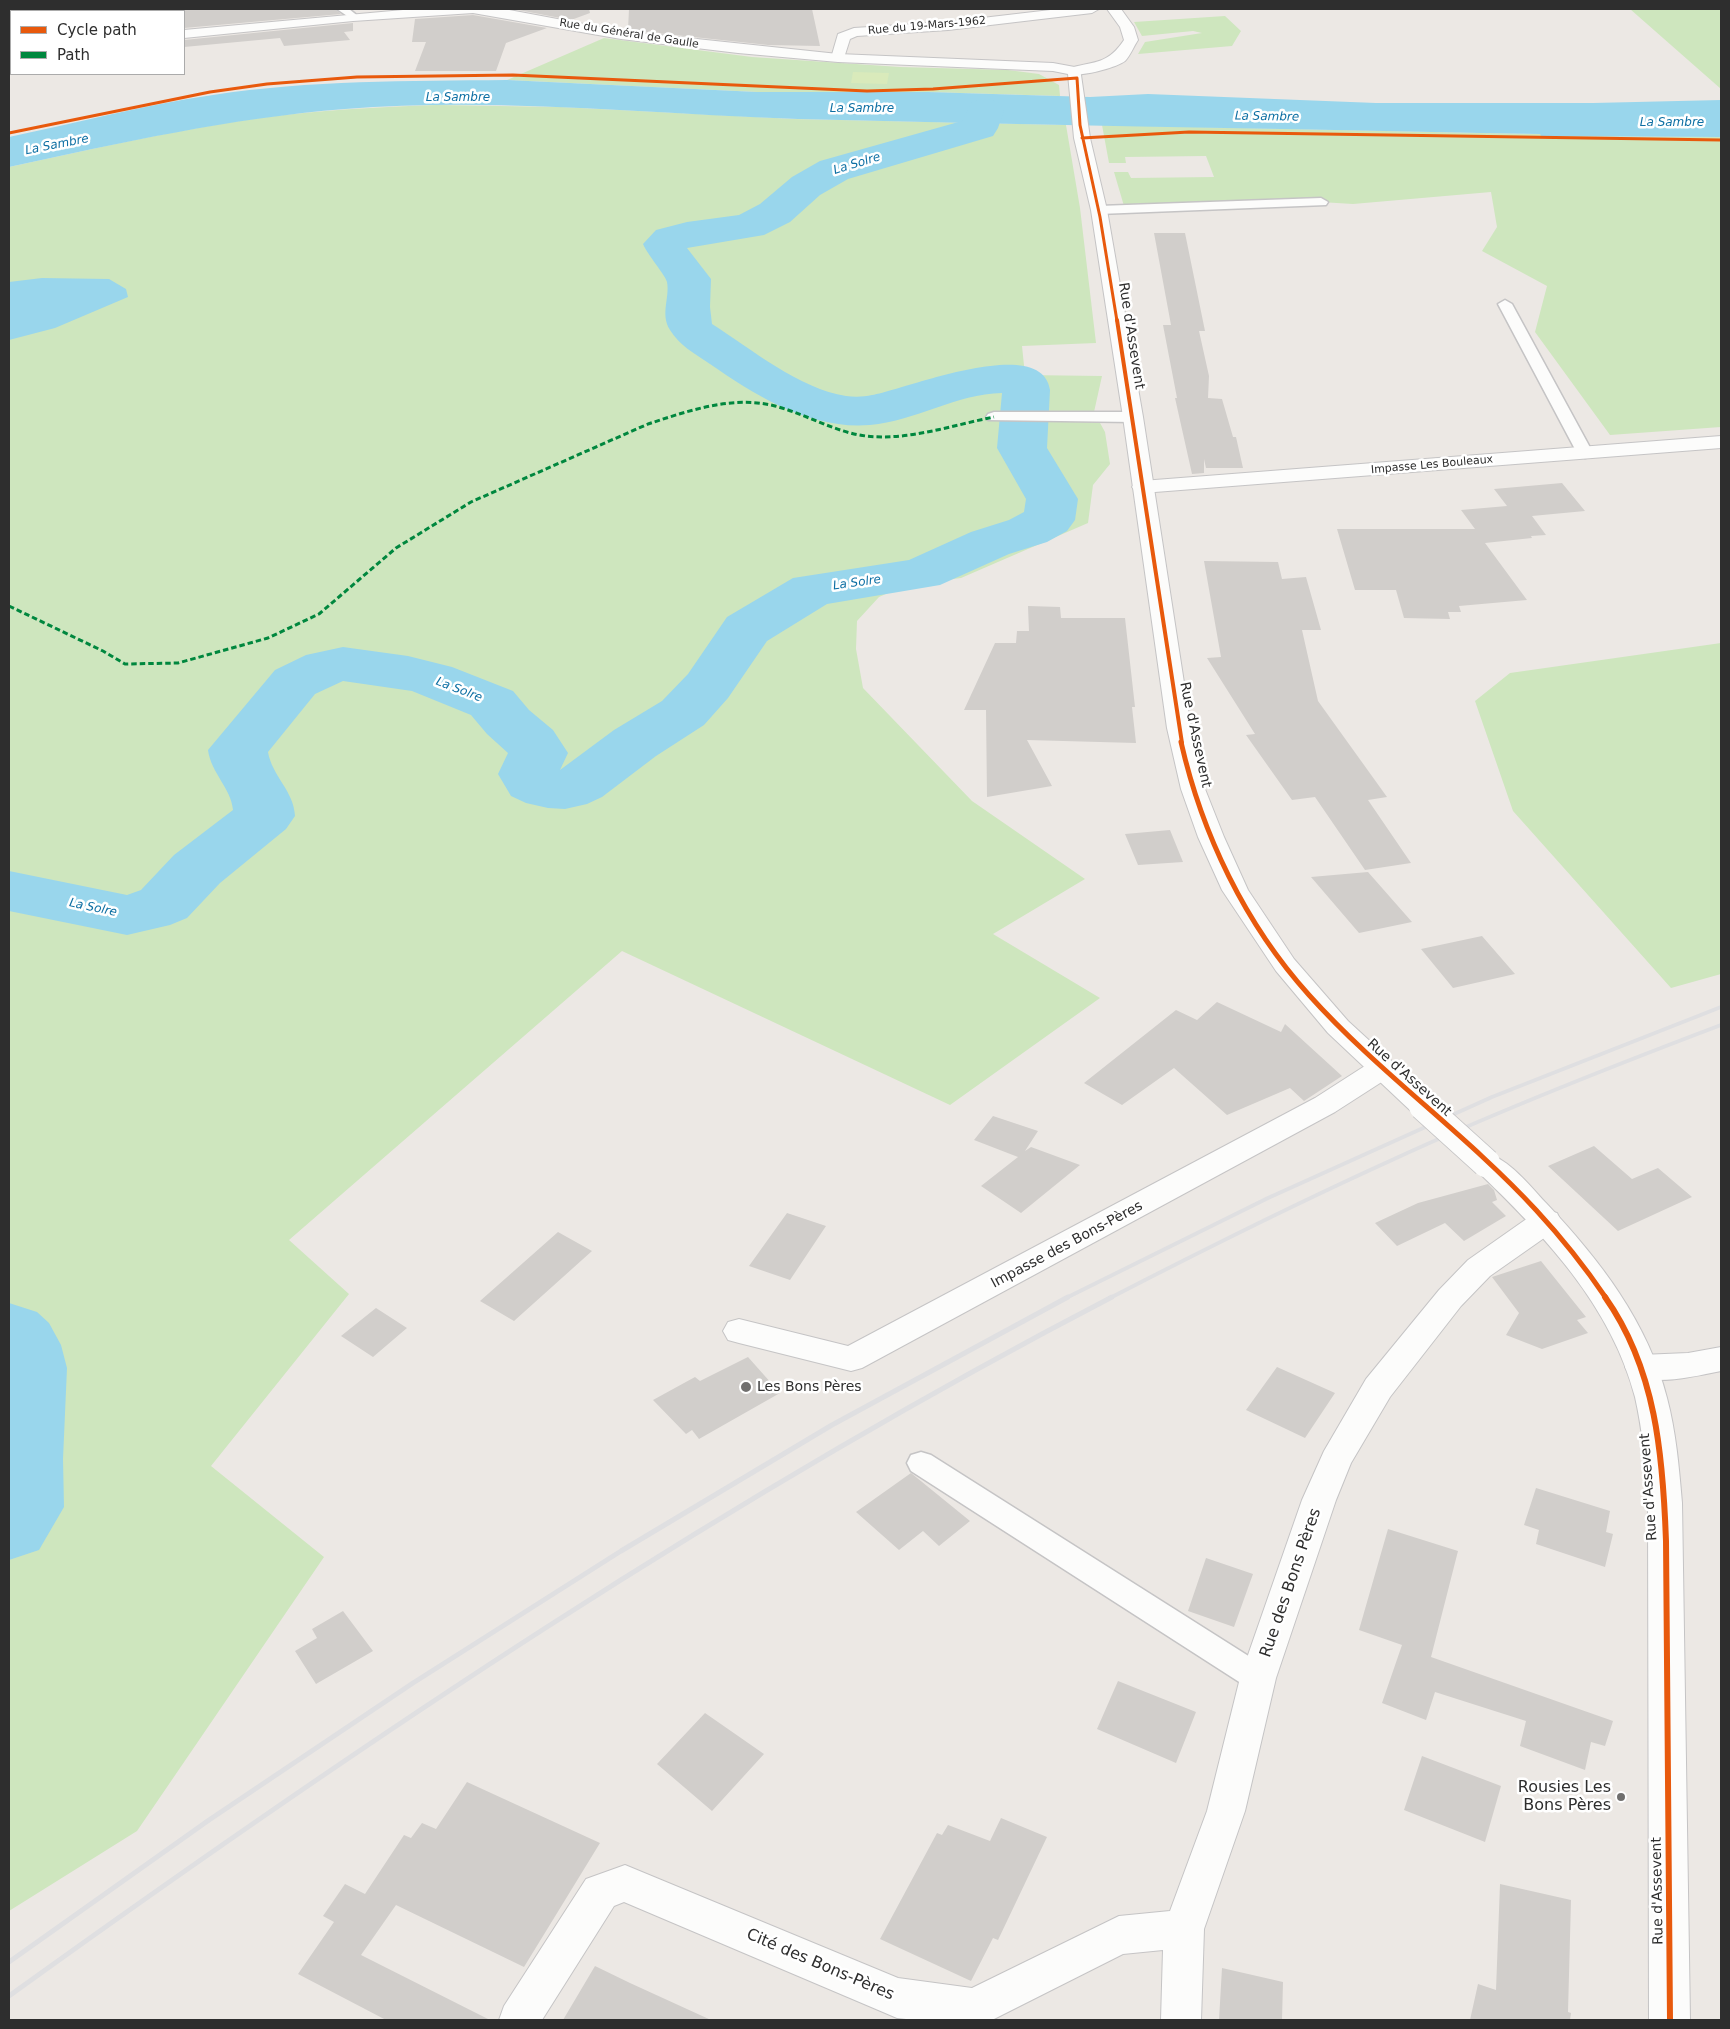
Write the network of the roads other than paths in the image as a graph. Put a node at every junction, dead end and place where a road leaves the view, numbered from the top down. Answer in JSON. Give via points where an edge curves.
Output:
{"nodes":[{"id":1,"x":443,"y":9,"type":"edge"},
{"id":2,"x":1092,"y":9,"type":"edge"},
{"id":3,"x":1114,"y":9,"type":"edge"},
{"id":4,"x":348,"y":13,"type":"edge"},
{"id":5,"x":185,"y":34,"type":"edge"},
{"id":6,"x":838,"y":58,"type":"junction"},
{"id":7,"x":1075,"y":71,"type":"junction"},
{"id":8,"x":1321,"y":202,"type":"dead end"},
{"id":9,"x":1099,"y":210,"type":"junction"},
{"id":10,"x":1505,"y":304,"type":"dead end"},
{"id":11,"x":994,"y":417,"type":"dead end"},
{"id":12,"x":1133,"y":417,"type":"junction"},
{"id":13,"x":1721,"y":442,"type":"edge"},
{"id":14,"x":1585,"y":453,"type":"junction"},
{"id":15,"x":1142,"y":487,"type":"junction"},
{"id":16,"x":1381,"y":1069,"type":"junction"},
{"id":17,"x":1546,"y":1221,"type":"junction"},
{"id":18,"x":739,"y":1330,"type":"dead end"},
{"id":19,"x":1721,"y":1359,"type":"edge"},
{"id":20,"x":1641,"y":1367,"type":"junction"},
{"id":21,"x":921,"y":1463,"type":"dead end"},
{"id":22,"x":1258,"y":1678,"type":"junction"},
{"id":23,"x":1184,"y":1929,"type":"junction"},
{"id":24,"x":519,"y":2020,"type":"edge"},
{"id":25,"x":1181,"y":2020,"type":"edge"},
{"id":26,"x":1670,"y":2020,"type":"edge"}],
"edges":[{"from":1,"to":4,"type":"street","name":"Rue du Général de Gaulle"},
{"from":1,"to":6,"type":"street","name":"Rue du Général de Gaulle","via":[[491,10],[620,35]]},
{"from":2,"to":6,"type":"street","name":"Rue du 19-Mars-1962","via":[[948,26],[854,32],[844,37]]},
{"from":3,"to":7,"type":"street","via":[[1127,27],[1131,40],[1119,58]]},
{"from":4,"to":5,"type":"street","name":"Rue du Général de Gaulle"},
{"from":6,"to":7,"type":"street","name":"Rue du Général de Gaulle","via":[[1053,67]]},
{"from":7,"to":9,"type":"street","name":"Rue d'Assevent","via":[[1082,138]]},
{"from":8,"to":9,"type":"lane"},
{"from":9,"to":12,"type":"street","name":"Rue d'Assevent"},
{"from":10,"to":14,"type":"lane"},
{"from":11,"to":12,"type":"lane"},
{"from":12,"to":15,"type":"street","name":"Rue d'Assevent"},
{"from":13,"to":14,"type":"street","name":"Impasse Les Bouleaux"},
{"from":14,"to":15,"type":"street","name":"Impasse Les Bouleaux"},
{"from":15,"to":16,"type":"street","name":"Rue d'Assevent","via":[[1179,728],[1194,788],[1211,837],[1235,890],[1280,958],[1313,1000]]},
{"from":16,"to":17,"type":"street","name":"Rue d'Assevent","bridge":true},
{"from":16,"to":18,"type":"street","name":"Impasse des Bons-Pères","via":[[1316,1110],[851,1359]]},
{"from":17,"to":20,"type":"street","name":"Rue d'Assevent","via":[[1571,1249],[1602,1293]]},
{"from":17,"to":22,"type":"street","name":"Rue des Bons Pères","via":[[1479,1268],[1456,1292],[1369,1402],[1336,1460],[1319,1500]]},
{"from":19,"to":20,"type":"street","via":[[1688,1365]]},
{"from":20,"to":26,"type":"street","name":"Rue d'Assevent","via":[[1660,1446],[1665,1535]]},
{"from":21,"to":22,"type":"lane"},
{"from":22,"to":23,"type":"street","name":"Rue des Bons Pères","via":[[1226,1811]]},
{"from":23,"to":24,"type":"street","name":"Cité des Bons-Pères","via":[[1119,1935],[974,2008],[897,1998],[625,1883],[600,1892]]},
{"from":23,"to":25,"type":"street","name":"Rue des Bons Pères"}]}
